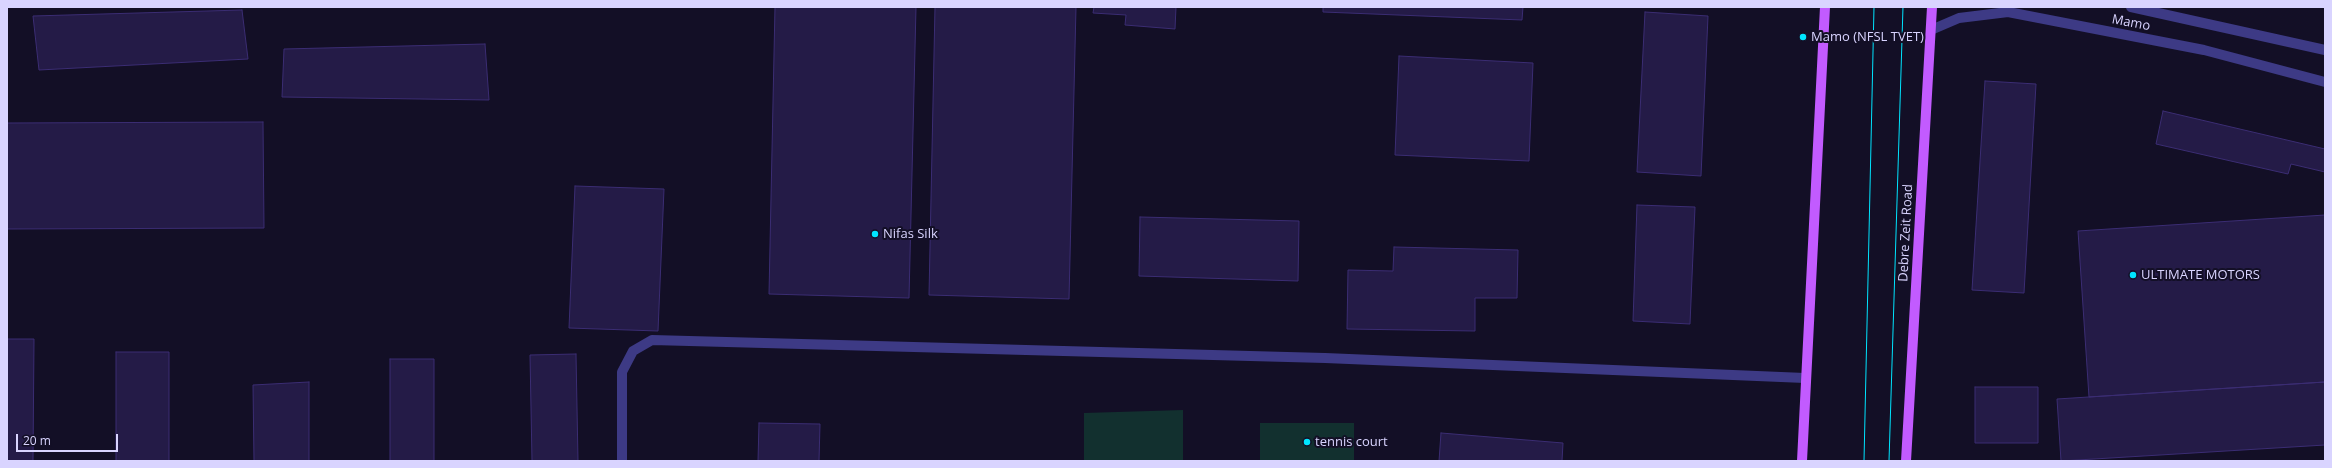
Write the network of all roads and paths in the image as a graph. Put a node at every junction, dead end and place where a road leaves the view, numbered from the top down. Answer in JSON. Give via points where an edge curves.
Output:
{"nodes":[{"id":1,"x":1825,"y":7,"type":"edge"},
{"id":2,"x":1932,"y":7,"type":"edge"},
{"id":3,"x":2131,"y":7,"type":"edge"},
{"id":4,"x":1931,"y":30,"type":"junction"},
{"id":5,"x":2325,"y":50,"type":"edge"},
{"id":6,"x":2325,"y":82,"type":"edge"},
{"id":7,"x":1805,"y":378,"type":"junction"},
{"id":8,"x":622,"y":461,"type":"edge"},
{"id":9,"x":1802,"y":461,"type":"edge"},
{"id":10,"x":1906,"y":461,"type":"edge"}],
"edges":[{"from":1,"to":7,"type":"main road"},
{"from":2,"to":4,"type":"main road","name":"Debre Zeit Road"},
{"from":3,"to":5,"type":"street"},
{"from":4,"to":6,"type":"street","name":"Mamo","via":[[1960,18],[2008,12],[2204,50]]},
{"from":4,"to":10,"type":"main road","name":"Debre Zeit Road"},
{"from":7,"to":8,"type":"street","via":[[1325,358],[652,340],[633,351],[622,372]]},
{"from":7,"to":9,"type":"main road"}]}
